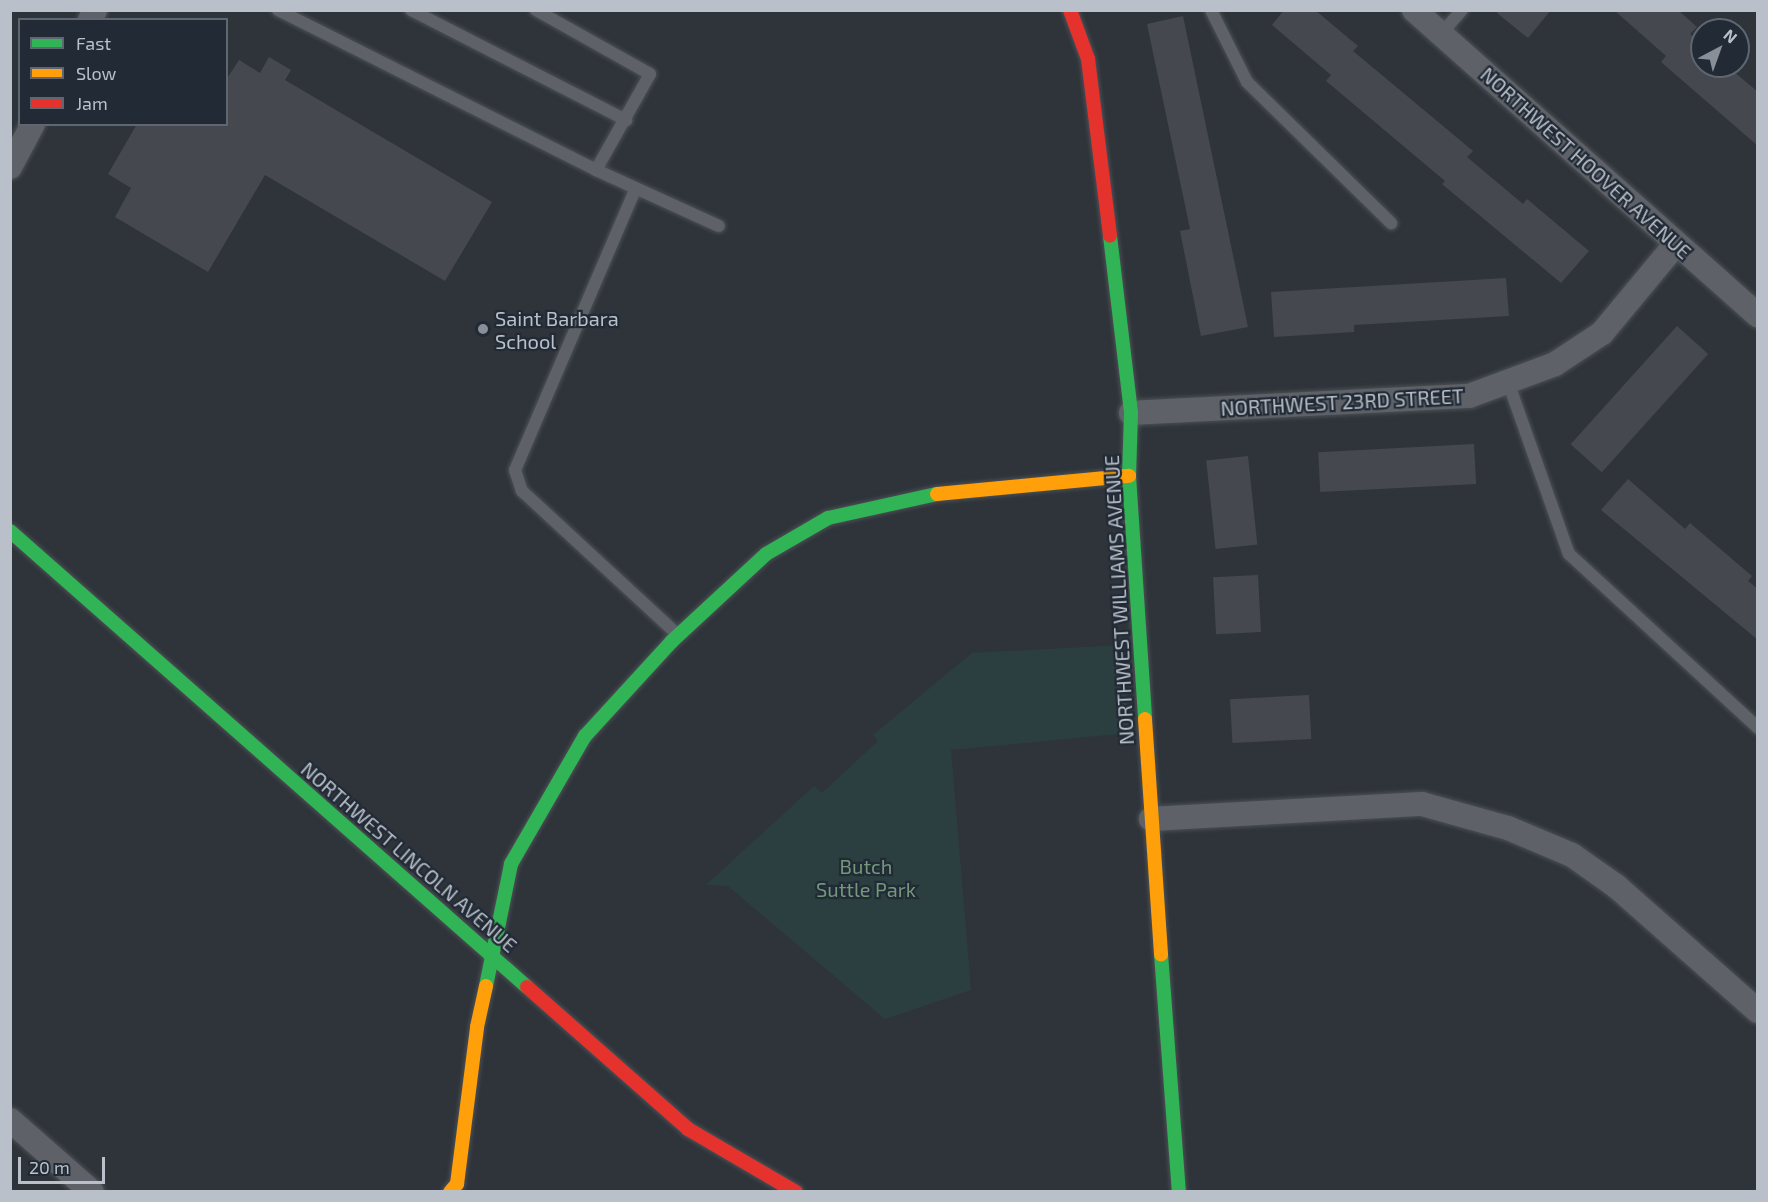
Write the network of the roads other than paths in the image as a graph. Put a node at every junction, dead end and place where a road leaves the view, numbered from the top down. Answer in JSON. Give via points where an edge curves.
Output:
{"nodes":[{"id":1,"x":278,"y":10,"type":"edge"},
{"id":2,"x":411,"y":10,"type":"edge"},
{"id":3,"x":536,"y":10,"type":"edge"},
{"id":4,"x":1070,"y":10,"type":"edge"},
{"id":5,"x":1211,"y":10,"type":"edge"},
{"id":6,"x":1414,"y":10,"type":"edge"},
{"id":7,"x":1462,"y":10,"type":"edge"},
{"id":8,"x":1442,"y":34,"type":"junction"},
{"id":9,"x":626,"y":120,"type":"junction"},
{"id":10,"x":32,"y":126,"type":"edge"},
{"id":11,"x":10,"y":167,"type":"edge"},
{"id":12,"x":596,"y":170,"type":"junction"},
{"id":13,"x":635,"y":190,"type":"junction"},
{"id":14,"x":1391,"y":224,"type":"dead end"},
{"id":15,"x":719,"y":226,"type":"dead end"},
{"id":16,"x":1676,"y":244,"type":"junction"},
{"id":17,"x":1758,"y":315,"type":"edge"},
{"id":18,"x":1508,"y":382,"type":"junction"},
{"id":19,"x":1131,"y":413,"type":"junction"},
{"id":20,"x":1129,"y":476,"type":"junction"},
{"id":21,"x":10,"y":531,"type":"edge"},
{"id":22,"x":678,"y":635,"type":"junction"},
{"id":23,"x":1758,"y":728,"type":"edge"},
{"id":24,"x":1151,"y":819,"type":"junction"},
{"id":25,"x":492,"y":956,"type":"junction"},
{"id":26,"x":1758,"y":1011,"type":"edge"},
{"id":27,"x":10,"y":1120,"type":"edge"},
{"id":28,"x":92,"y":1191,"type":"edge"},
{"id":29,"x":450,"y":1191,"type":"edge"},
{"id":30,"x":796,"y":1191,"type":"edge"},
{"id":31,"x":1179,"y":1191,"type":"edge"}],
"edges":[{"from":1,"to":12,"type":"lane"},
{"from":2,"to":9,"type":"lane"},
{"from":3,"to":9,"type":"lane","via":[[651,74]]},
{"from":4,"to":19,"type":"street","name":"NORTHWEST WILLIAMS AVENUE","via":[[1088,59]]},
{"from":5,"to":14,"type":"lane","via":[[1248,82]]},
{"from":6,"to":8,"type":"street","name":"NORTHWEST HOOVER AVENUE"},
{"from":7,"to":8,"type":"lane"},
{"from":8,"to":16,"type":"street","name":"NORTHWEST HOOVER AVENUE"},
{"from":9,"to":12,"type":"lane"},
{"from":10,"to":11,"type":"street"},
{"from":12,"to":13,"type":"lane"},
{"from":13,"to":15,"type":"lane"},
{"from":13,"to":22,"type":"lane","via":[[515,470],[522,491]]},
{"from":16,"to":17,"type":"street","name":"NORTHWEST HOOVER AVENUE"},
{"from":16,"to":18,"type":"street","name":"NORTHWEST 23RD STREET","via":[[1602,333],[1555,364]]},
{"from":18,"to":19,"type":"street","name":"NORTHWEST 23RD STREET","via":[[1470,396]]},
{"from":18,"to":23,"type":"lane","via":[[1569,554]]},
{"from":19,"to":20,"type":"street","name":"NORTHWEST WILLIAMS AVENUE"},
{"from":20,"to":22,"type":"street","via":[[936,494],[828,518],[766,554]]},
{"from":20,"to":24,"type":"street","name":"NORTHWEST WILLIAMS AVENUE"},
{"from":21,"to":25,"type":"street","name":"NORTHWEST LINCOLN AVENUE"},
{"from":22,"to":25,"type":"street","via":[[585,736],[522,844],[511,864]]},
{"from":24,"to":26,"type":"street","via":[[1422,804],[1508,828],[1572,855],[1616,886]]},
{"from":24,"to":31,"type":"street","name":"NORTHWEST WILLIAMS AVENUE"},
{"from":25,"to":29,"type":"street","via":[[477,1027],[457,1184]]},
{"from":25,"to":30,"type":"street","name":"NORTHWEST LINCOLN AVENUE","via":[[688,1129]]},
{"from":27,"to":28,"type":"street"}]}
